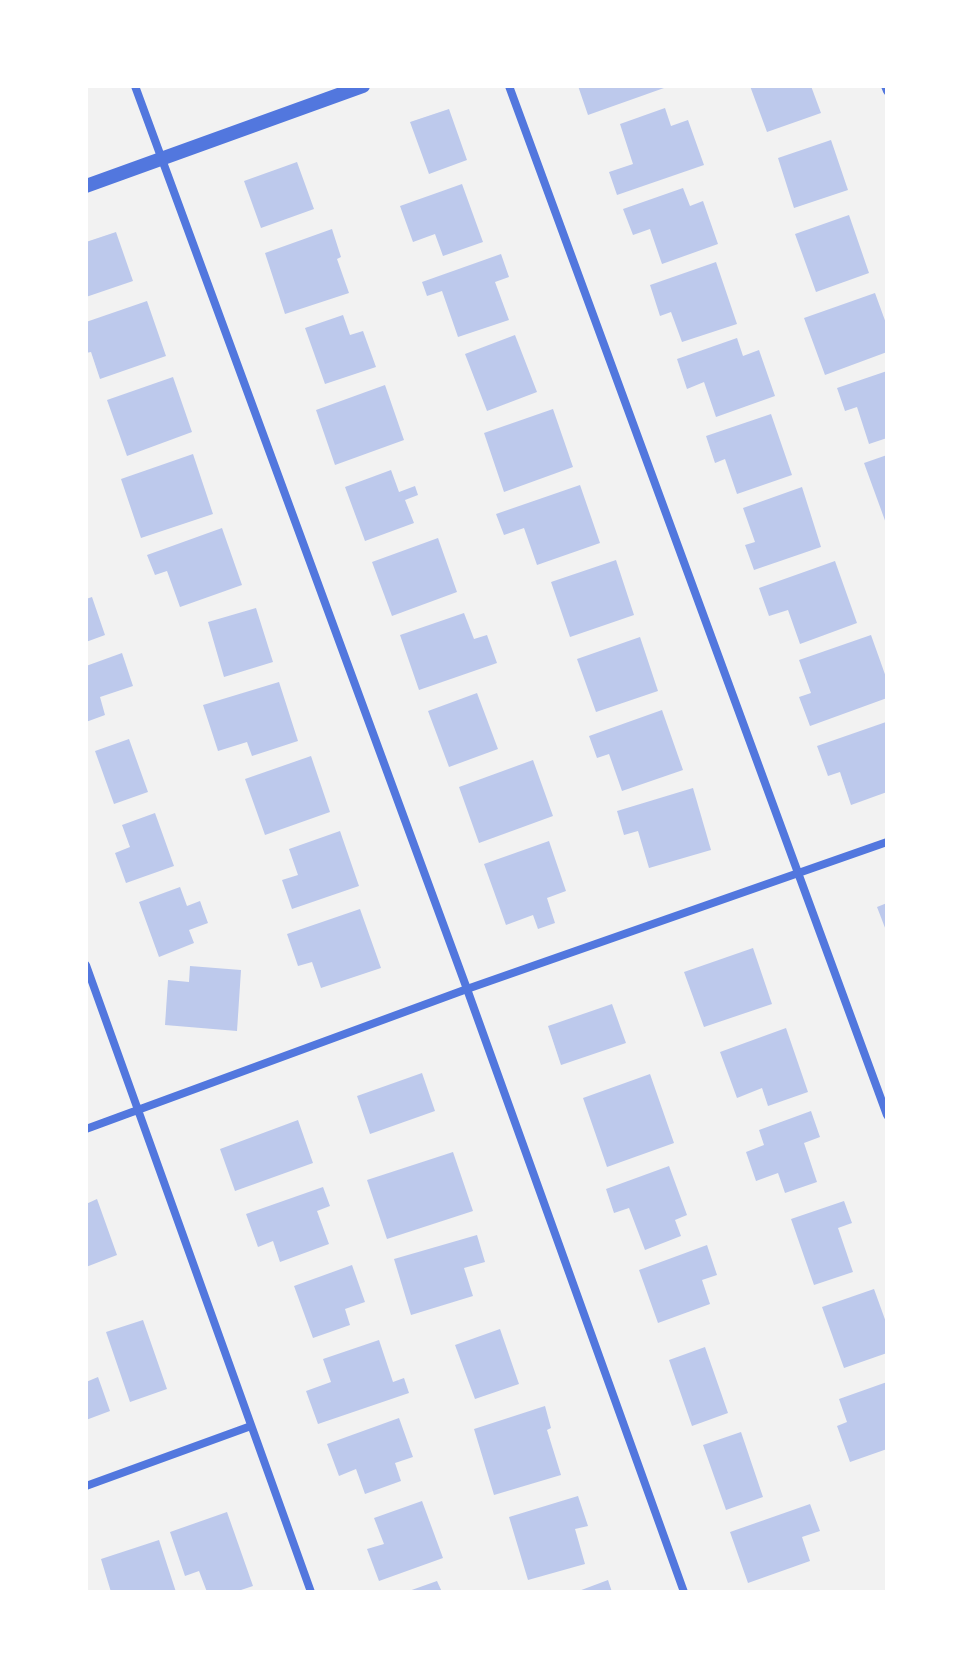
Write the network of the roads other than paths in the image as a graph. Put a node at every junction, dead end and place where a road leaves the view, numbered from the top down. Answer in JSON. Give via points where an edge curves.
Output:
{"nodes":[{"id":1,"x":135,"y":86,"type":"edge"},
{"id":2,"x":363,"y":86,"type":"edge"},
{"id":3,"x":509,"y":86,"type":"edge"},
{"id":4,"x":162,"y":159,"type":"junction"},
{"id":5,"x":86,"y":186,"type":"edge"},
{"id":6,"x":887,"y":842,"type":"edge"},
{"id":7,"x":800,"y":874,"type":"junction"},
{"id":8,"x":86,"y":965,"type":"edge"},
{"id":9,"x":467,"y":989,"type":"junction"},
{"id":10,"x":140,"y":1110,"type":"junction"},
{"id":11,"x":887,"y":1115,"type":"edge"},
{"id":12,"x":86,"y":1129,"type":"edge"},
{"id":13,"x":251,"y":1426,"type":"junction"},
{"id":14,"x":86,"y":1486,"type":"edge"},
{"id":15,"x":311,"y":1592,"type":"edge"},
{"id":16,"x":684,"y":1592,"type":"edge"}],
"edges":[{"from":1,"to":4,"type":"street"},
{"from":2,"to":4,"type":"street"},
{"from":3,"to":7,"type":"street"},
{"from":4,"to":5,"type":"street"},
{"from":4,"to":9,"type":"street"},
{"from":6,"to":7,"type":"street"},
{"from":7,"to":9,"type":"street"},
{"from":7,"to":11,"type":"street"},
{"from":8,"to":10,"type":"street"},
{"from":9,"to":10,"type":"street"},
{"from":9,"to":16,"type":"street"},
{"from":10,"to":12,"type":"street"},
{"from":10,"to":13,"type":"street"},
{"from":13,"to":14,"type":"street"},
{"from":13,"to":15,"type":"street"}]}
